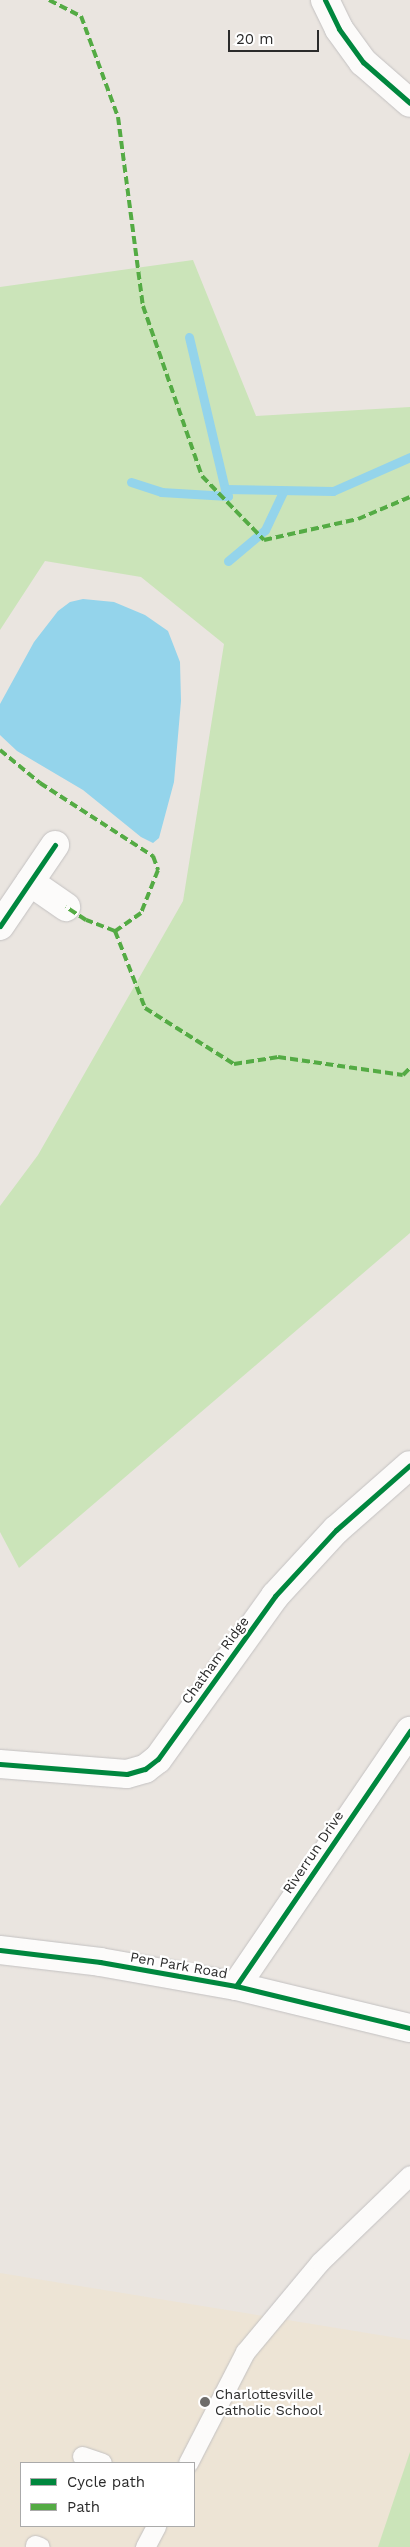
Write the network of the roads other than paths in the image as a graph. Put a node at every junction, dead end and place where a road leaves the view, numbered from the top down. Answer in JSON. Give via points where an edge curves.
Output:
{"nodes":[{"id":1,"x":326,"y":0,"type":"edge"},
{"id":2,"x":410,"y":103,"type":"edge"},
{"id":3,"x":55,"y":845,"type":"dead end"},
{"id":4,"x":30,"y":882,"type":"junction"},
{"id":5,"x":66,"y":907,"type":"dead end"},
{"id":6,"x":0,"y":926,"type":"edge"},
{"id":7,"x":410,"y":1465,"type":"edge"},
{"id":8,"x":410,"y":1731,"type":"edge"},
{"id":9,"x":0,"y":1764,"type":"edge"},
{"id":10,"x":0,"y":1950,"type":"edge"},
{"id":11,"x":236,"y":1986,"type":"junction"},
{"id":12,"x":410,"y":2028,"type":"edge"},
{"id":13,"x":410,"y":2175,"type":"edge"},
{"id":14,"x":82,"y":2456,"type":"dead end"},
{"id":15,"x":99,"y":2462,"type":"edge"},
{"id":16,"x":189,"y":2462,"type":"edge"},
{"id":17,"x":155,"y":2527,"type":"edge"},
{"id":18,"x":145,"y":2547,"type":"edge"}],
"edges":[{"from":1,"to":2,"type":"street","via":[[339,29],[363,62]]},
{"from":3,"to":4,"type":"street"},
{"from":4,"to":5,"type":"street"},
{"from":4,"to":6,"type":"street"},
{"from":7,"to":9,"type":"street","name":"Chatham Ridge","via":[[336,1530],[275,1596],[152,1764],[127,1774]]},
{"from":8,"to":11,"type":"street","name":"Riverrun Drive"},
{"from":10,"to":11,"type":"street","name":"Pen Park Road","via":[[100,1962]]},
{"from":11,"to":12,"type":"street","name":"Pen Park Road"},
{"from":13,"to":16,"type":"lane","via":[[320,2262],[244,2352]]},
{"from":14,"to":15,"type":"lane"},
{"from":17,"to":18,"type":"lane"}]}
